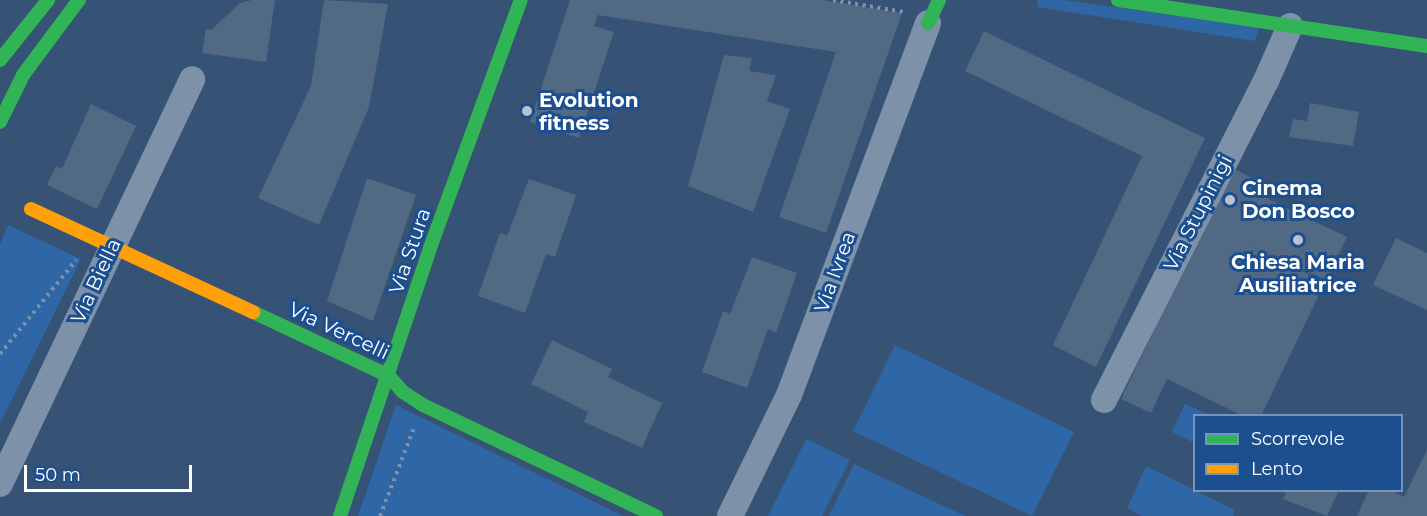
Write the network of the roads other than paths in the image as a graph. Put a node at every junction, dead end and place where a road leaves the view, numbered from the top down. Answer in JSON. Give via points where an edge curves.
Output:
{"nodes":[{"id":1,"x":48,"y":0,"type":"edge"},
{"id":2,"x":79,"y":0,"type":"edge"},
{"id":3,"x":521,"y":0,"type":"edge"},
{"id":4,"x":939,"y":0,"type":"edge"},
{"id":5,"x":1118,"y":0,"type":"edge"},
{"id":6,"x":928,"y":23,"type":"joint"},
{"id":7,"x":1290,"y":26,"type":"junction"},
{"id":8,"x":1364,"y":35,"type":"junction"},
{"id":9,"x":1427,"y":46,"type":"edge"},
{"id":10,"x":1427,"y":59,"type":"edge"},
{"id":11,"x":0,"y":60,"type":"edge"},
{"id":12,"x":192,"y":79,"type":"dead end"},
{"id":13,"x":0,"y":123,"type":"edge"},
{"id":14,"x":31,"y":209,"type":"dead end"},
{"id":15,"x":112,"y":246,"type":"junction"},
{"id":16,"x":389,"y":376,"type":"junction"},
{"id":17,"x":1104,"y":400,"type":"dead end"},
{"id":18,"x":0,"y":484,"type":"edge"},
{"id":19,"x":340,"y":516,"type":"edge"},
{"id":20,"x":656,"y":516,"type":"edge"},
{"id":21,"x":730,"y":516,"type":"edge"}],
"edges":[{"from":1,"to":11,"type":"main road"},
{"from":2,"to":13,"type":"main road","via":[[23,75]]},
{"from":3,"to":16,"type":"main road","name":"Via Stura","via":[[430,248]]},
{"from":4,"to":6,"type":"main road"},
{"from":5,"to":7,"type":"main road"},
{"from":6,"to":21,"type":"street","name":"Via Ivrea","via":[[789,395]]},
{"from":7,"to":8,"type":"main road"},
{"from":7,"to":17,"type":"street","name":"Via Stupinigi","via":[[1266,81]]},
{"from":8,"to":9,"type":"main road"},
{"from":8,"to":10,"type":"street"},
{"from":12,"to":15,"type":"street","name":"Via Biella"},
{"from":14,"to":15,"type":"main road","name":"Via Vercelli"},
{"from":15,"to":16,"type":"main road","name":"Via Vercelli"},
{"from":15,"to":18,"type":"street","name":"Via Biella"},
{"from":16,"to":19,"type":"main road","name":"Via Stura"},
{"from":16,"to":20,"type":"main road","name":"Via Vercelli","via":[[403,392],[423,405]]}]}
